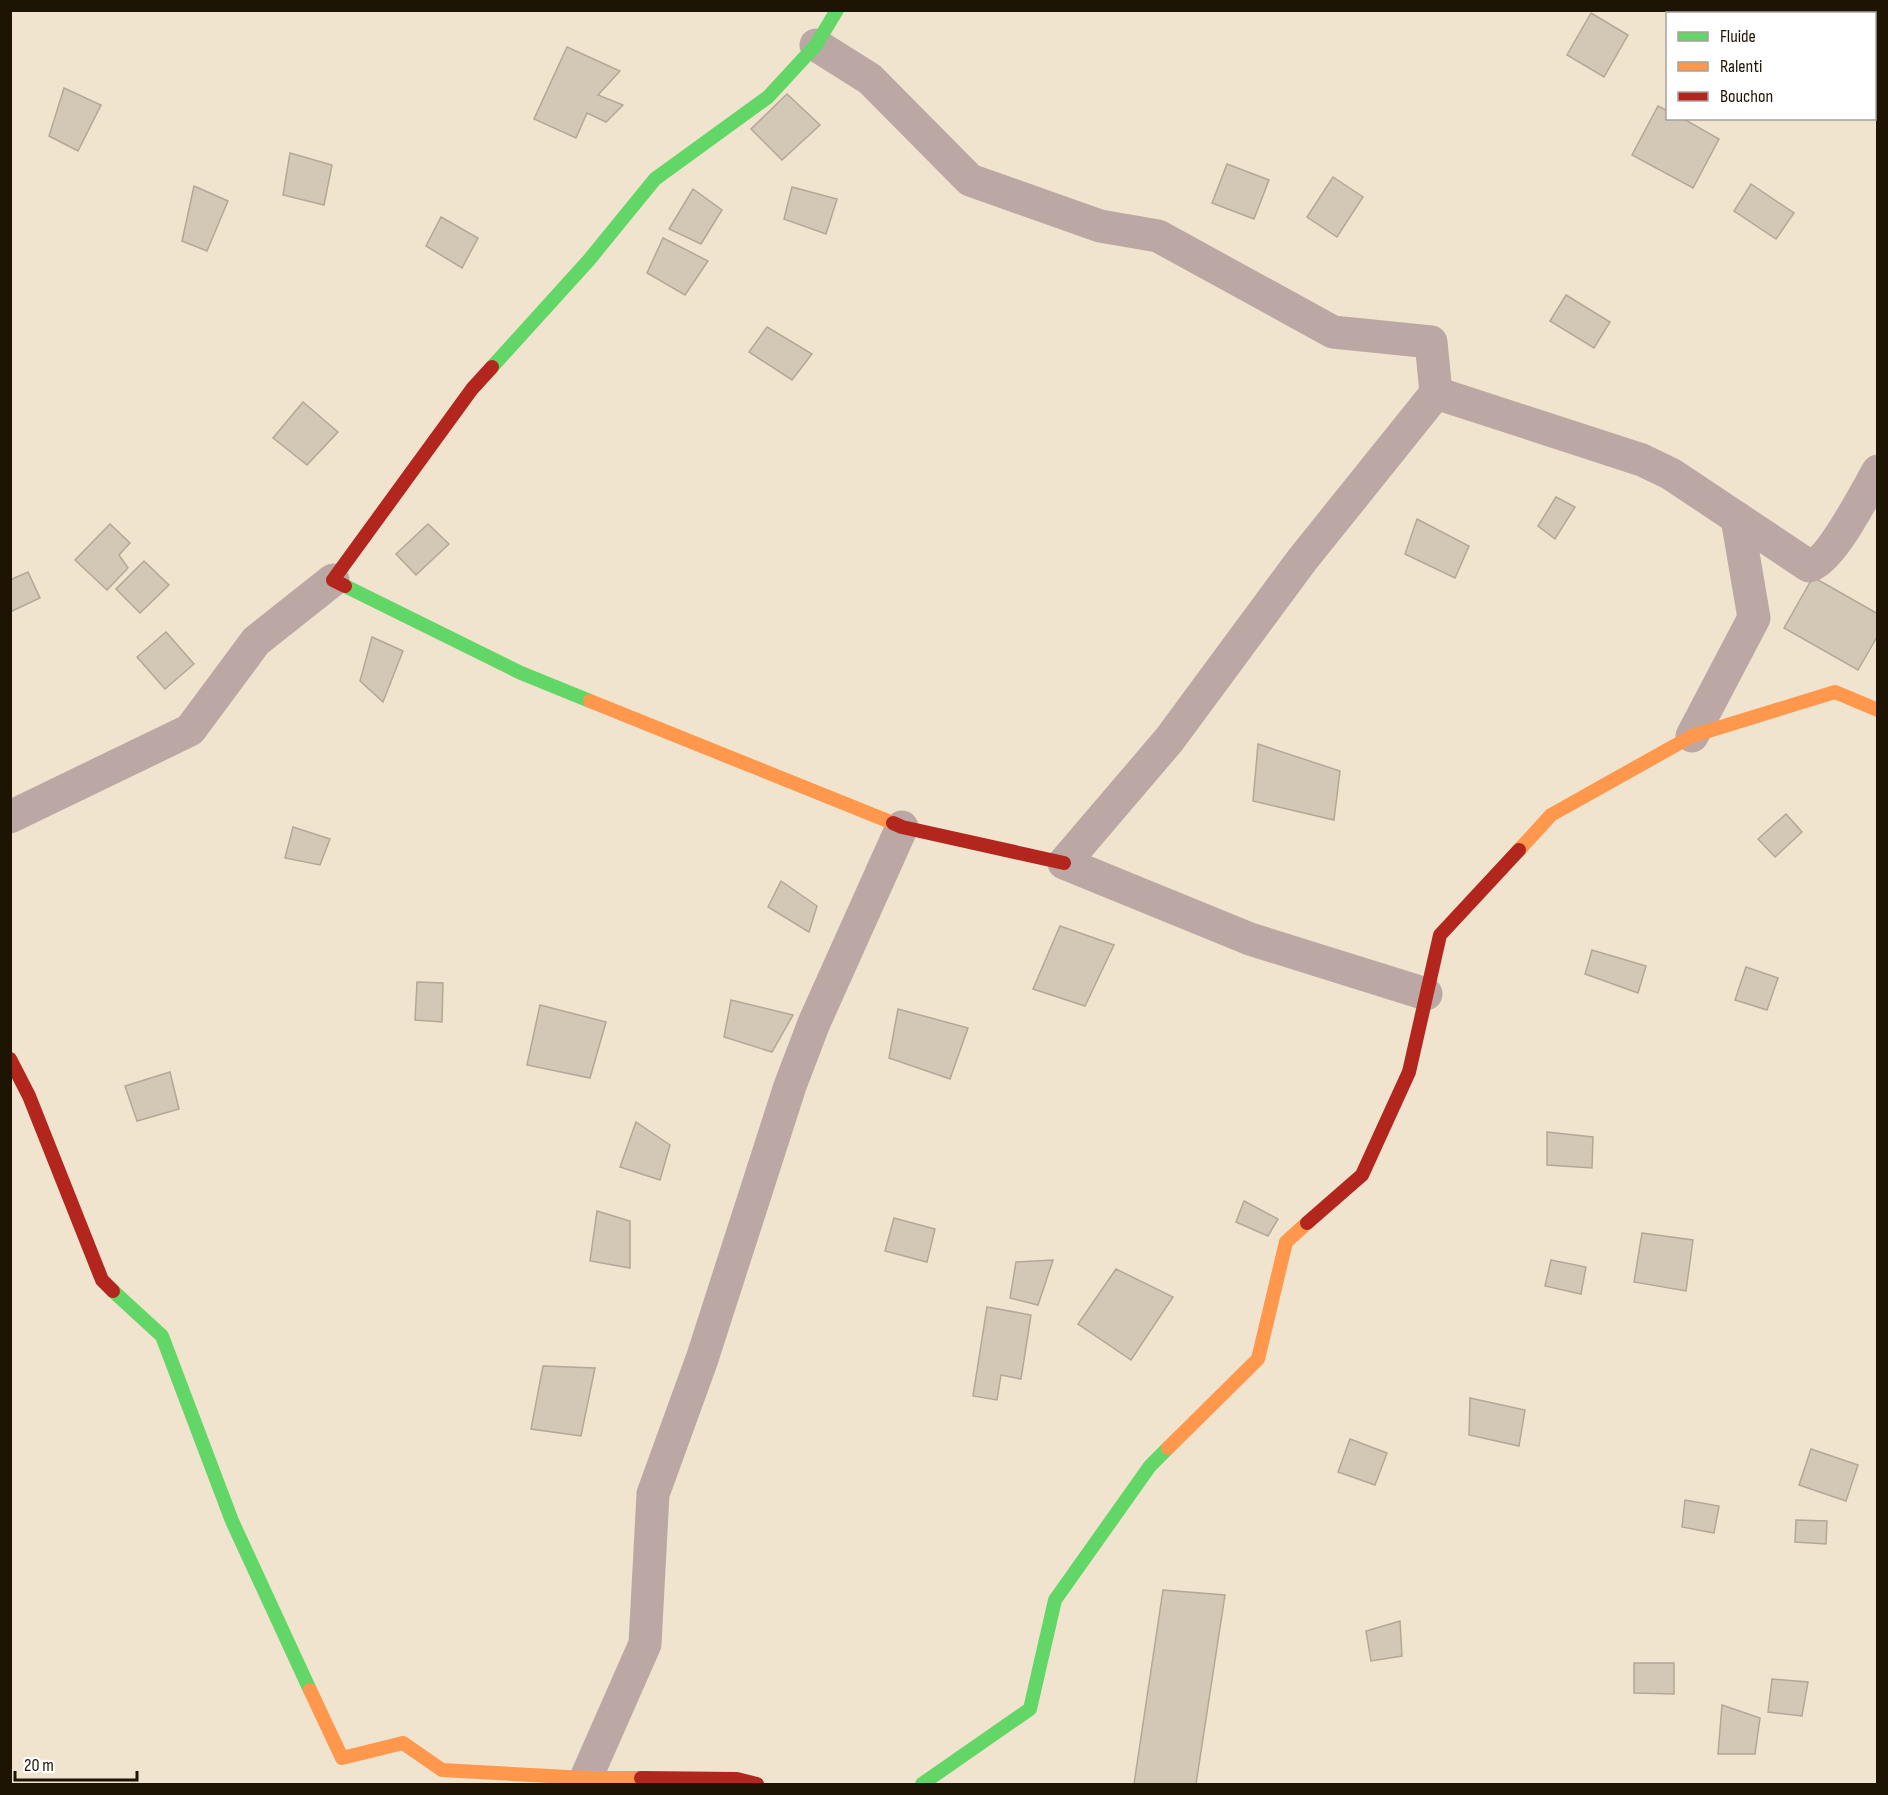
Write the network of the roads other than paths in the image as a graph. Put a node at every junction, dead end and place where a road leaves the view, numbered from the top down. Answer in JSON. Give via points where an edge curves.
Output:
{"nodes":[{"id":1,"x":837,"y":10,"type":"edge"},
{"id":2,"x":816,"y":45,"type":"junction"},
{"id":3,"x":1436,"y":393,"type":"junction"},
{"id":4,"x":1878,"y":471,"type":"edge"},
{"id":5,"x":1737,"y":518,"type":"junction"},
{"id":6,"x":333,"y":580,"type":"junction"},
{"id":7,"x":1878,"y":710,"type":"edge"},
{"id":8,"x":1692,"y":736,"type":"junction"},
{"id":9,"x":10,"y":818,"type":"edge"},
{"id":10,"x":902,"y":827,"type":"junction"},
{"id":11,"x":1064,"y":863,"type":"junction"},
{"id":12,"x":1426,"y":994,"type":"junction"},
{"id":13,"x":10,"y":1059,"type":"edge"},
{"id":14,"x":586,"y":1778,"type":"junction"},
{"id":15,"x":757,"y":1785,"type":"edge"},
{"id":16,"x":922,"y":1785,"type":"edge"}],
"edges":[{"from":1,"to":2,"type":"street"},
{"from":2,"to":3,"type":"street","via":[[870,79],[970,180],[1100,226],[1158,236],[1333,332],[1431,342]]},
{"from":2,"to":6,"type":"street","via":[[768,97],[655,179],[590,260],[472,389]]},
{"from":3,"to":5,"type":"street","via":[[1642,459]]},
{"from":3,"to":11,"type":"street","via":[[1302,560],[1169,740]]},
{"from":4,"to":5,"type":"street","via":[[1827,555],[1815,565],[1801,562]]},
{"from":5,"to":8,"type":"street","via":[[1754,618]]},
{"from":6,"to":9,"type":"street","via":[[256,641],[190,730]]},
{"from":6,"to":10,"type":"street","via":[[521,673]]},
{"from":7,"to":8,"type":"street","via":[[1835,692]]},
{"from":8,"to":12,"type":"street","via":[[1551,815],[1440,935]]},
{"from":10,"to":11,"type":"street"},
{"from":10,"to":14,"type":"street","via":[[790,1086],[702,1359],[653,1494],[645,1644]]},
{"from":11,"to":12,"type":"street","via":[[1250,939]]},
{"from":12,"to":16,"type":"street","via":[[1408,1072],[1362,1175],[1286,1242],[1258,1359],[1150,1466],[1055,1600],[1030,1709]]},
{"from":13,"to":14,"type":"street","via":[[29,1096],[102,1280],[162,1336],[232,1521],[342,1758],[403,1743],[442,1770]]},
{"from":14,"to":15,"type":"street","via":[[737,1779]]}]}
